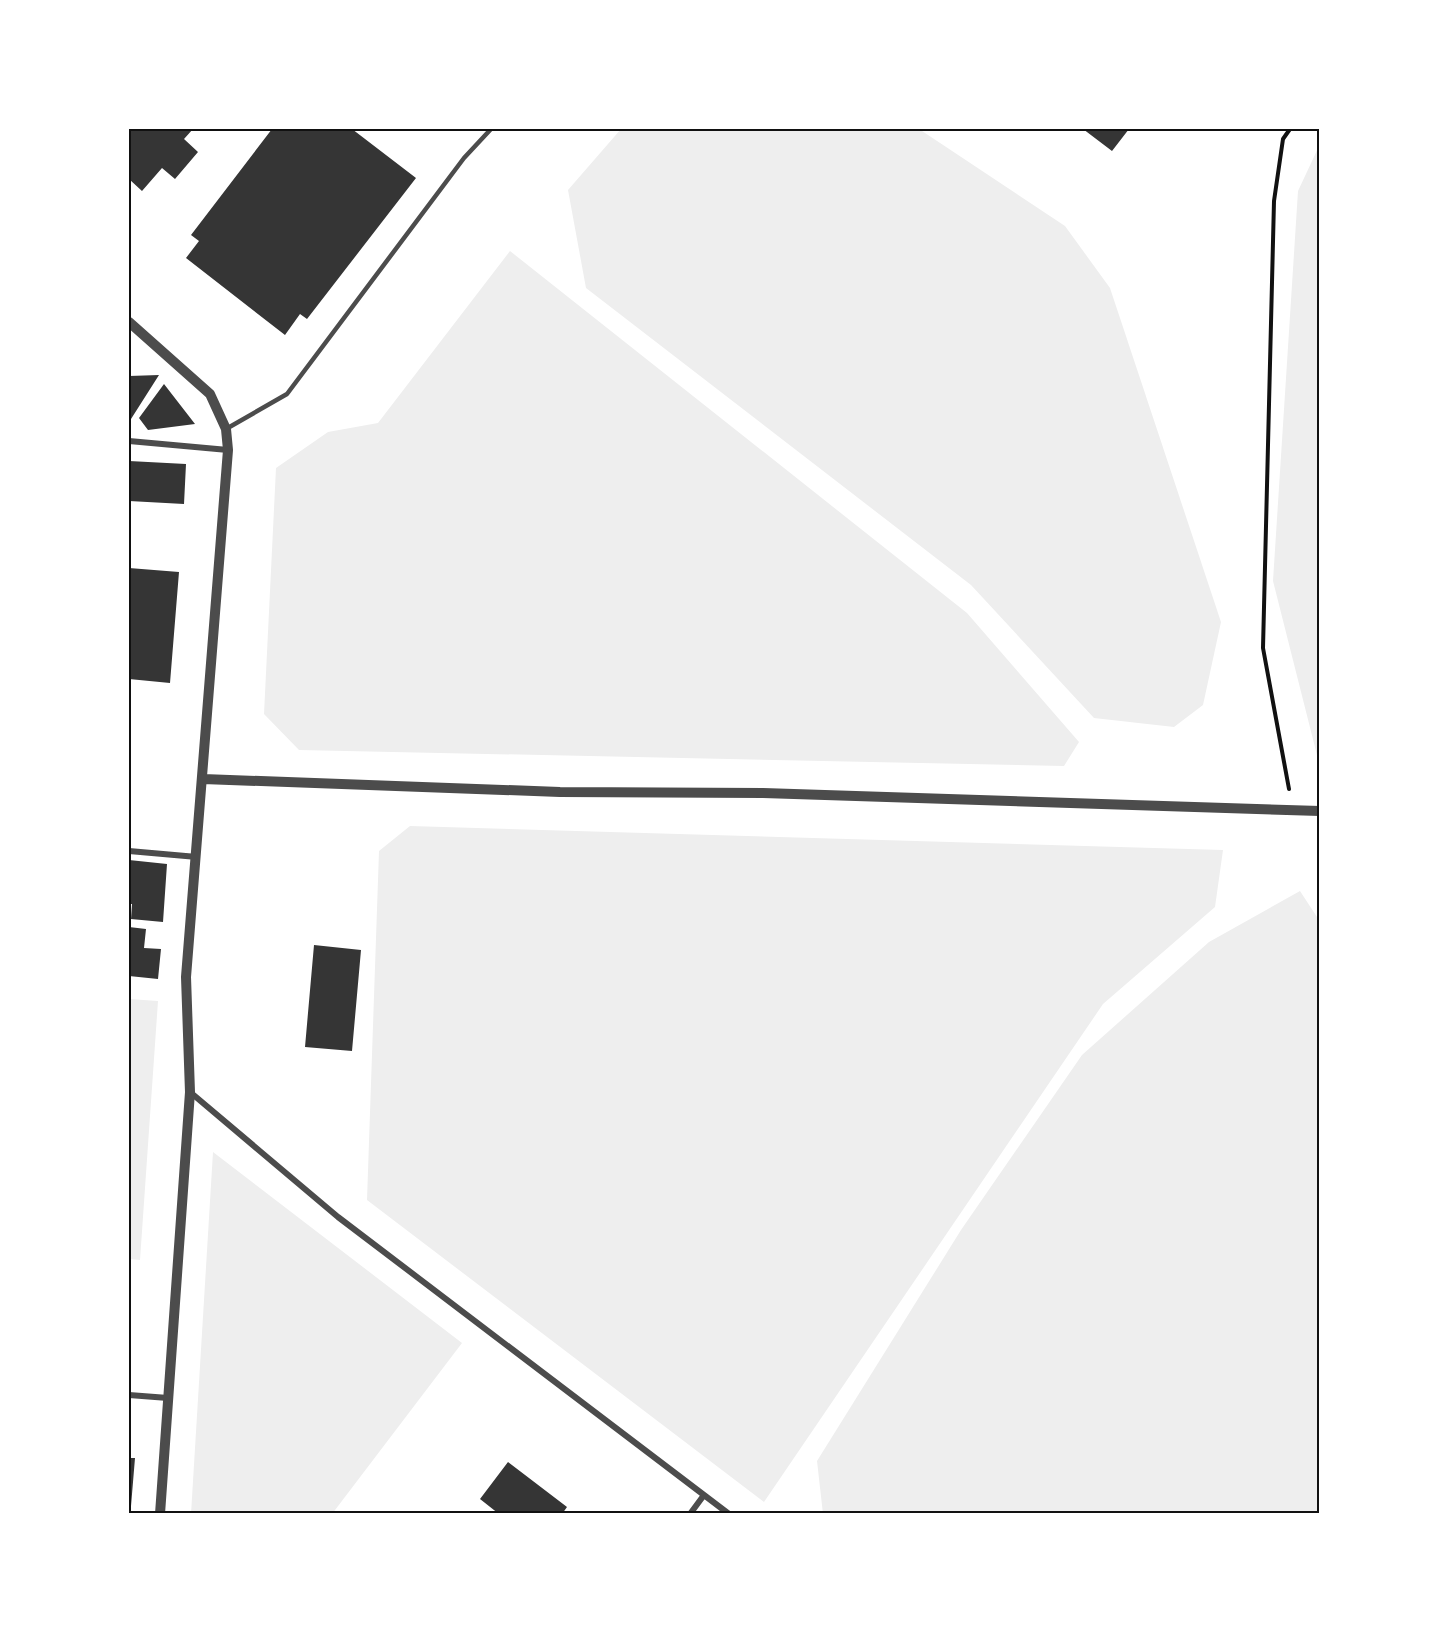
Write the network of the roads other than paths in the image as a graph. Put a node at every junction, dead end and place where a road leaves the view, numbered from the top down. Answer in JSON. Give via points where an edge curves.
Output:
{"nodes":[{"id":1,"x":491,"y":129,"type":"edge"},
{"id":2,"x":129,"y":322,"type":"edge"},
{"id":3,"x":226,"y":429,"type":"junction"},
{"id":4,"x":129,"y":441,"type":"edge"},
{"id":5,"x":228,"y":450,"type":"junction"},
{"id":6,"x":203,"y":779,"type":"junction"},
{"id":7,"x":1320,"y":811,"type":"edge"},
{"id":8,"x":129,"y":851,"type":"edge"},
{"id":9,"x":197,"y":857,"type":"junction"},
{"id":10,"x":190,"y":1092,"type":"junction"},
{"id":11,"x":129,"y":1395,"type":"edge"},
{"id":12,"x":168,"y":1398,"type":"junction"},
{"id":13,"x":704,"y":1495,"type":"junction"},
{"id":14,"x":160,"y":1514,"type":"edge"},
{"id":15,"x":690,"y":1514,"type":"edge"},
{"id":16,"x":729,"y":1514,"type":"edge"}],
"edges":[{"from":1,"to":3,"type":"lane","via":[[464,158],[287,394]]},
{"from":2,"to":3,"type":"street","via":[[210,394]]},
{"from":3,"to":5,"type":"street"},
{"from":4,"to":5,"type":"street"},
{"from":5,"to":6,"type":"street"},
{"from":6,"to":7,"type":"street"},
{"from":6,"to":9,"type":"street"},
{"from":8,"to":9,"type":"street"},
{"from":9,"to":10,"type":"street","via":[[186,977]]},
{"from":10,"to":12,"type":"street"},
{"from":10,"to":13,"type":"street","via":[[338,1217]]},
{"from":11,"to":12,"type":"street"},
{"from":12,"to":14,"type":"street"},
{"from":13,"to":15,"type":"street"},
{"from":13,"to":16,"type":"street"}]}
